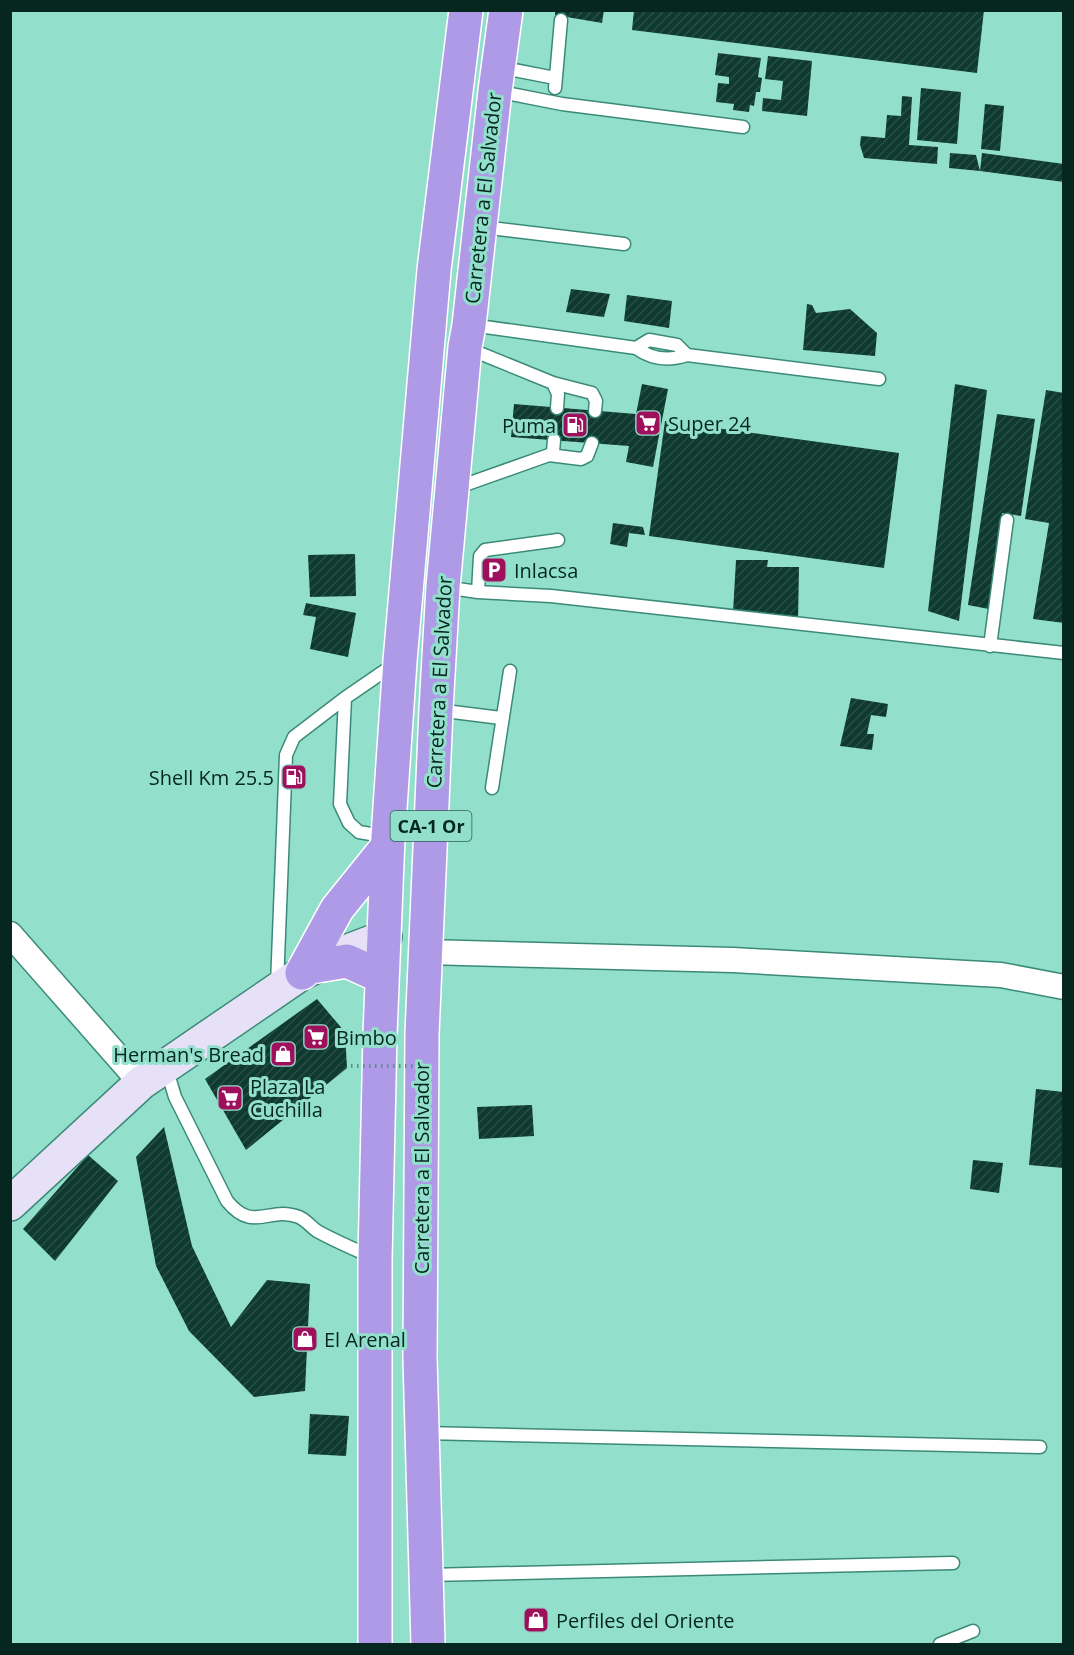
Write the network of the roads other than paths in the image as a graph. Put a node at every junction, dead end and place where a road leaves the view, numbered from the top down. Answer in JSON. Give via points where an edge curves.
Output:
{"nodes":[{"id":1,"x":466,"y":10,"type":"edge"},
{"id":2,"x":506,"y":10,"type":"edge"},
{"id":3,"x":561,"y":20,"type":"dead end"},
{"id":4,"x":496,"y":79,"type":"junction"},
{"id":5,"x":743,"y":127,"type":"dead end"},
{"id":6,"x":481,"y":227,"type":"junction"},
{"id":7,"x":624,"y":244,"type":"dead end"},
{"id":8,"x":467,"y":336,"type":"junction"},
{"id":9,"x":879,"y":379,"type":"dead end"},
{"id":10,"x":553,"y":383,"type":"junction"},
{"id":11,"x":557,"y":408,"type":"dead end"},
{"id":12,"x":595,"y":411,"type":"dead end"},
{"id":13,"x":554,"y":440,"type":"dead end"},
{"id":14,"x":592,"y":443,"type":"dead end"},
{"id":15,"x":549,"y":455,"type":"junction"},
{"id":16,"x":452,"y":489,"type":"junction"},
{"id":17,"x":1007,"y":520,"type":"dead end"},
{"id":18,"x":558,"y":540,"type":"dead end"},
{"id":19,"x":443,"y":587,"type":"junction"},
{"id":20,"x":478,"y":592,"type":"junction"},
{"id":21,"x":990,"y":646,"type":"junction"},
{"id":22,"x":1064,"y":653,"type":"edge"},
{"id":23,"x":400,"y":661,"type":"junction"},
{"id":24,"x":510,"y":671,"type":"dead end"},
{"id":25,"x":345,"y":698,"type":"junction"},
{"id":26,"x":436,"y":710,"type":"junction"},
{"id":27,"x":501,"y":718,"type":"junction"},
{"id":28,"x":492,"y":788,"type":"dead end"},
{"id":29,"x":387,"y":842,"type":"junction"},
{"id":30,"x":10,"y":934,"type":"edge"},
{"id":31,"x":385,"y":938,"type":"junction"},
{"id":32,"x":426,"y":952,"type":"junction"},
{"id":33,"x":298,"y":977,"type":"junction"},
{"id":34,"x":382,"y":977,"type":"junction"},
{"id":35,"x":1064,"y":987,"type":"edge"},
{"id":36,"x":153,"y":1074,"type":"junction"},
{"id":37,"x":10,"y":1204,"type":"edge"},
{"id":38,"x":375,"y":1259,"type":"junction"},
{"id":39,"x":421,"y":1432,"type":"junction"},
{"id":40,"x":1040,"y":1447,"type":"dead end"},
{"id":41,"x":375,"y":1562,"type":"junction"},
{"id":42,"x":953,"y":1563,"type":"dead end"},
{"id":43,"x":427,"y":1575,"type":"junction"},
{"id":44,"x":973,"y":1631,"type":"dead end"},
{"id":45,"x":375,"y":1644,"type":"edge"},
{"id":46,"x":390,"y":1644,"type":"edge"},
{"id":47,"x":428,"y":1644,"type":"edge"},
{"id":48,"x":940,"y":1644,"type":"edge"}],
"edges":[{"from":1,"to":23,"type":"highway","name":"Carretera a El Salvador","number":"CA-1 Or","via":[[434,270]]},
{"from":2,"to":4,"type":"highway","name":"Carretera a El Salvador","number":"CA-1 Or"},
{"from":3,"to":4,"type":"lane","via":[[555,83]]},
{"from":4,"to":5,"type":"lane","via":[[562,104]]},
{"from":4,"to":6,"type":"highway","name":"Carretera a El Salvador","number":"CA-1 Or"},
{"from":6,"to":7,"type":"lane"},
{"from":6,"to":8,"type":"highway","name":"Carretera a El Salvador","number":"CA-1 Or"},
{"from":8,"to":9,"type":"lane","via":[[636,348],[646,355],[672,360],[687,355]]},
{"from":8,"to":10,"type":"lane"},
{"from":8,"to":16,"type":"highway","name":"Carretera a El Salvador","number":"CA-1 Or"},
{"from":10,"to":11,"type":"lane","via":[[558,394]]},
{"from":10,"to":12,"type":"lane","via":[[592,393]]},
{"from":13,"to":15,"type":"lane"},
{"from":14,"to":15,"type":"lane","via":[[587,456],[581,459]]},
{"from":15,"to":16,"type":"lane"},
{"from":16,"to":19,"type":"highway","name":"Carretera a El Salvador","number":"CA-1 Or"},
{"from":17,"to":21,"type":"lane"},
{"from":18,"to":20,"type":"lane","via":[[485,550],[480,556]]},
{"from":19,"to":20,"type":"lane"},
{"from":19,"to":26,"type":"highway","name":"Carretera a El Salvador","number":"CA-1 Or"},
{"from":20,"to":21,"type":"lane","via":[[551,596]]},
{"from":21,"to":22,"type":"lane"},
{"from":23,"to":25,"type":"lane"},
{"from":23,"to":29,"type":"highway","name":"Carretera a El Salvador","number":"CA-1 Or"},
{"from":24,"to":27,"type":"lane"},
{"from":25,"to":29,"type":"lane","via":[[340,804],[359,832]]},
{"from":25,"to":33,"type":"lane","via":[[294,737],[286,755]]},
{"from":26,"to":27,"type":"lane"},
{"from":26,"to":32,"type":"highway","name":"Carretera a El Salvador","number":"CA-1 Or"},
{"from":27,"to":28,"type":"lane"},
{"from":29,"to":31,"type":"highway","name":"Carretera a El Salvador","number":"CA-1 Or"},
{"from":29,"to":33,"type":"highway","via":[[337,909]]},
{"from":30,"to":36,"type":"street"},
{"from":31,"to":33,"type":"main road"},
{"from":31,"to":34,"type":"highway","name":"Carretera a El Salvador","number":"CA-1 Or"},
{"from":32,"to":35,"type":"street","via":[[733,960],[989,974]]},
{"from":32,"to":39,"type":"highway","name":"Carretera a El Salvador","number":"CA-1 Or","via":[[422,1034]]},
{"from":33,"to":34,"type":"highway","via":[[347,961]]},
{"from":33,"to":36,"type":"main road"},
{"from":34,"to":38,"type":"highway","name":"Carretera a El Salvador","number":"CA-1 Or"},
{"from":36,"to":37,"type":"main road"},
{"from":36,"to":38,"type":"lane","via":[[175,1097],[227,1201],[237,1213],[250,1218],[279,1214],[299,1217],[315,1230]]},
{"from":38,"to":41,"type":"highway","name":"Carretera a El Salvador","number":"CA-1 Or"},
{"from":39,"to":40,"type":"lane"},
{"from":39,"to":43,"type":"highway","name":"Carretera a El Salvador","number":"CA-1 Or"},
{"from":41,"to":45,"type":"highway","name":"Carretera a El Salvador","number":"CA-1 Or"},
{"from":41,"to":46,"type":"highway","via":[[388,1611]]},
{"from":42,"to":43,"type":"lane"},
{"from":43,"to":47,"type":"highway","name":"Carretera a El Salvador","number":"CA-1 Or"},
{"from":44,"to":48,"type":"lane"}]}
